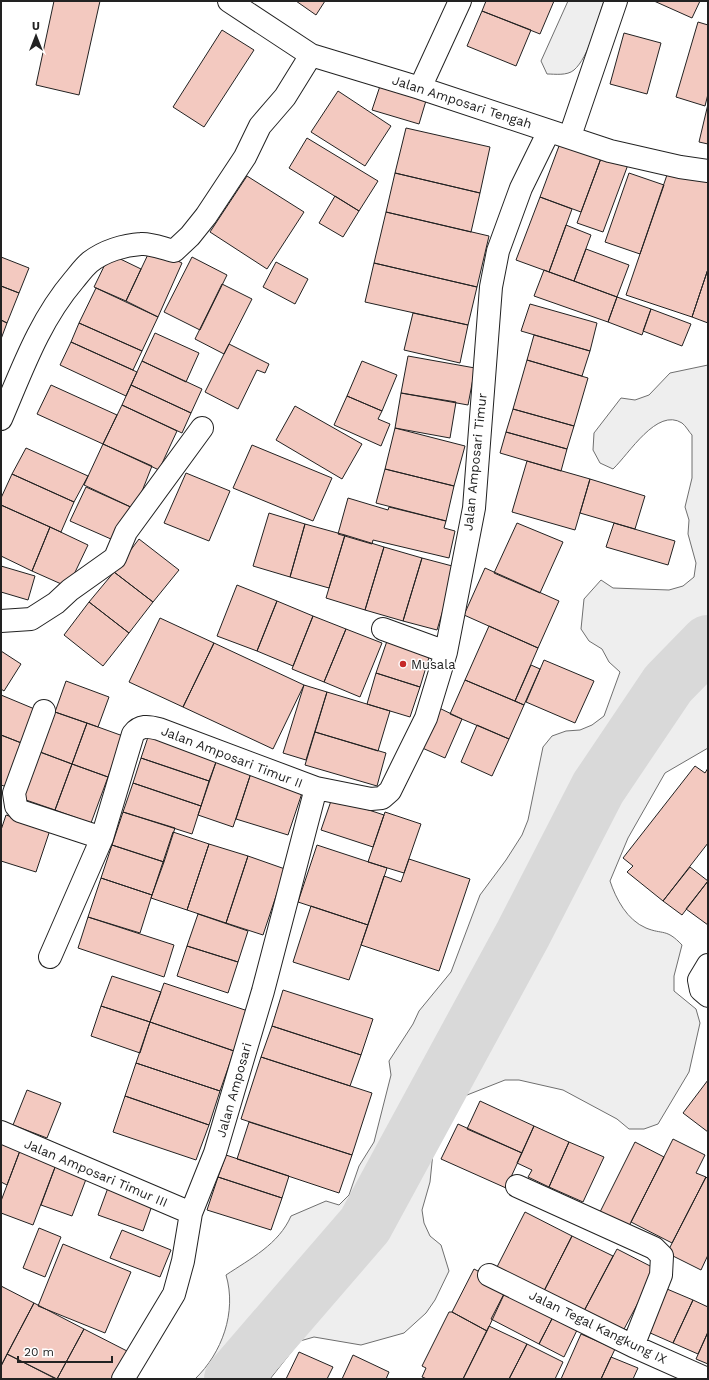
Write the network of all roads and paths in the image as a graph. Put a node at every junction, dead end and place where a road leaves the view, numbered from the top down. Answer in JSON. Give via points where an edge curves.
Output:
{"nodes":[{"id":1,"x":229,"y":1,"type":"edge"},
{"id":2,"x":460,"y":1,"type":"edge"},
{"id":3,"x":616,"y":1,"type":"edge"},
{"id":4,"x":311,"y":55,"type":"junction"},
{"id":5,"x":420,"y":88,"type":"junction"},
{"id":6,"x":549,"y":131,"type":"junction"},
{"id":7,"x":570,"y":136,"type":"junction"},
{"id":8,"x":708,"y":171,"type":"edge"},
{"id":9,"x":1,"y":419,"type":"edge"},
{"id":10,"x":202,"y":428,"type":"dead end"},
{"id":11,"x":1,"y":621,"type":"edge"},
{"id":12,"x":383,"y":629,"type":"dead end"},
{"id":13,"x":446,"y":652,"type":"junction"},
{"id":14,"x":44,"y":711,"type":"dead end"},
{"id":15,"x":316,"y":788,"type":"junction"},
{"id":16,"x":390,"y":791,"type":"joint"},
{"id":17,"x":102,"y":838,"type":"junction"},
{"id":18,"x":50,"y":957,"type":"dead end"},
{"id":19,"x":708,"y":965,"type":"edge"},
{"id":20,"x":708,"y":996,"type":"edge"},
{"id":21,"x":1,"y":1132,"type":"edge"},
{"id":22,"x":517,"y":1186,"type":"dead end"},
{"id":23,"x":191,"y":1213,"type":"junction"},
{"id":24,"x":489,"y":1275,"type":"dead end"},
{"id":25,"x":633,"y":1346,"type":"junction"},
{"id":26,"x":123,"y":1379,"type":"edge"},
{"id":27,"x":707,"y":1379,"type":"edge"}],
"edges":[{"from":1,"to":4,"type":"street","name":"Jalan Amposari Tengah"},
{"from":2,"to":5,"type":"street"},
{"from":3,"to":7,"type":"street"},
{"from":4,"to":5,"type":"street","name":"Jalan Amposari Tengah"},
{"from":4,"to":9,"type":"street","via":[[285,97],[260,126],[245,157],[190,236],[174,251],[143,244],[122,247],[104,254],[90,262],[72,283],[39,328]]},
{"from":5,"to":6,"type":"street","name":"Jalan Amposari Tengah"},
{"from":6,"to":7,"type":"street","name":"Jalan Amposari Tengah"},
{"from":6,"to":13,"type":"street","name":"Jalan Amposari Timur","via":[[522,188],[498,251],[491,287],[474,508]]},
{"from":7,"to":8,"type":"street","name":"Jalan Amposari Tengah","via":[[610,150]]},
{"from":10,"to":11,"type":"street","via":[[126,532],[115,558],[31,620]]},
{"from":12,"to":13,"type":"street"},
{"from":13,"to":16,"type":"street","name":"Jalan Amposari Timur","via":[[426,718]]},
{"from":14,"to":17,"type":"street","via":[[14,793],[16,806],[20,811]]},
{"from":15,"to":16,"type":"street","name":"Jalan Amposari Timur II","via":[[371,798],[382,798]]},
{"from":15,"to":17,"type":"street","name":"Jalan Amposari Timur II","via":[[158,729],[141,727],[132,734]]},
{"from":15,"to":23,"type":"street","name":"Jalan Amposari","via":[[261,998],[215,1153]]},
{"from":17,"to":18,"type":"street","name":"Jalan Amposari Timur II"},
{"from":19,"to":20,"type":"street","via":[[699,980],[701,990]]},
{"from":21,"to":23,"type":"street","name":"Jalan Amposari Timur III"},
{"from":22,"to":25,"type":"street","via":[[654,1248],[662,1256],[661,1275]]},
{"from":23,"to":26,"type":"street","name":"Jalan Amposari","via":[[184,1261],[174,1294]]},
{"from":24,"to":25,"type":"street","name":"Jalan Tegal Kangkung IX"},
{"from":25,"to":27,"type":"street","name":"Jalan Tegal Kangkung IX"}]}
